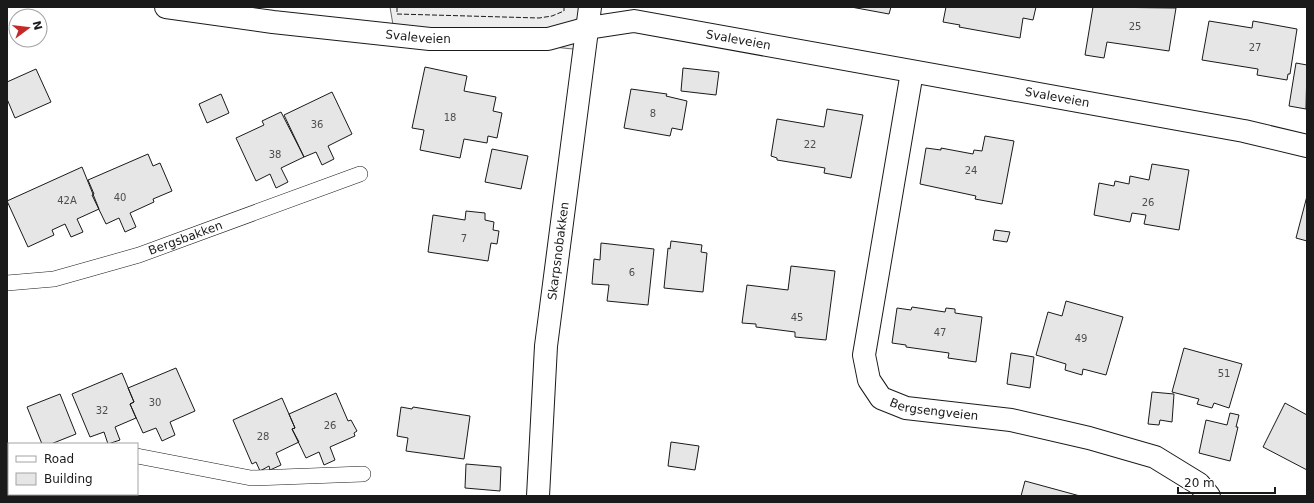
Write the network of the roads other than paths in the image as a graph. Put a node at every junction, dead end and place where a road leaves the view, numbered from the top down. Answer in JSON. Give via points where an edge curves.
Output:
{"nodes":[{"id":1,"x":166,"y":7,"type":"edge"},
{"id":2,"x":589,"y":18,"type":"edge"},
{"id":3,"x":912,"y":72,"type":"junction"},
{"id":4,"x":1307,"y":146,"type":"edge"},
{"id":5,"x":360,"y":174,"type":"dead end"},
{"id":6,"x":7,"y":283,"type":"edge"},
{"id":7,"x":138,"y":456,"type":"edge"},
{"id":8,"x":363,"y":474,"type":"dead end"},
{"id":9,"x":538,"y":496,"type":"edge"},
{"id":10,"x":1209,"y":496,"type":"edge"}],
"edges":[{"from":1,"to":2,"type":"street","name":"Svaleveien","via":[[273,22],[430,39],[548,39]]},
{"from":2,"to":3,"type":"street","name":"Svaleveien","via":[[634,22]]},
{"from":2,"to":9,"type":"street","name":"Skarpsnobakken","via":[[546,346]]},
{"from":3,"to":4,"type":"street","name":"Svaleveien","via":[[1244,131]]},
{"from":3,"to":10,"type":"street","name":"Bergsengveien","via":[[864,355],[869,380],[881,398],[906,408],[1011,420],[1155,457],[1199,484]]},
{"from":5,"to":6,"type":"lane","name":"Bergsbakken","via":[[139,255],[54,279]]},
{"from":7,"to":8,"type":"lane","via":[[251,478]]}]}
